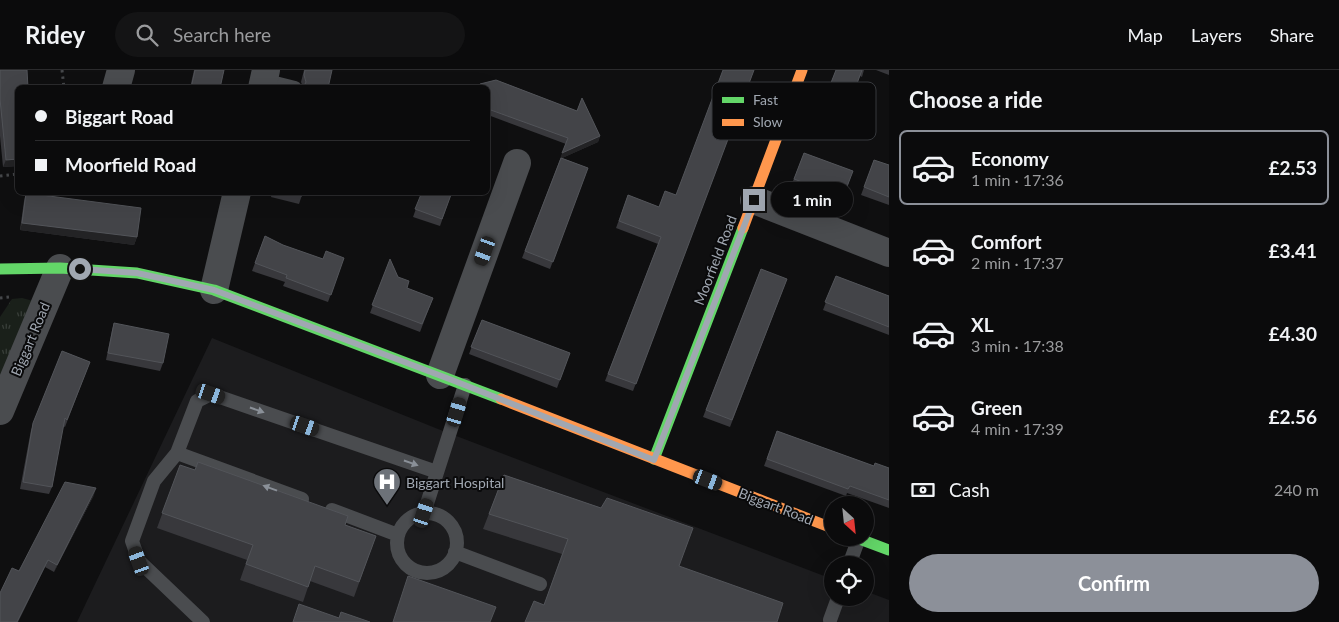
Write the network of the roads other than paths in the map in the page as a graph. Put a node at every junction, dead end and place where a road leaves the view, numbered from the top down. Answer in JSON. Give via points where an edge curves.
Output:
{"nodes":[{"id":1,"x":121,"y":70,"type":"edge"},
{"id":2,"x":802,"y":70,"type":"edge"},
{"id":3,"x":264,"y":79,"type":"edge"},
{"id":4,"x":798,"y":82,"type":"edge"},
{"id":5,"x":117,"y":85,"type":"edge"},
{"id":6,"x":285,"y":85,"type":"edge"},
{"id":7,"x":776,"y":140,"type":"edge"},
{"id":8,"x":517,"y":163,"type":"dead end"},
{"id":9,"x":236,"y":195,"type":"edge"},
{"id":10,"x":754,"y":200,"type":"junction"},
{"id":11,"x":889,"y":253,"type":"edge"},
{"id":12,"x":60,"y":268,"type":"junction"},
{"id":13,"x":0,"y":269,"type":"edge"},
{"id":14,"x":214,"y":290,"type":"junction"},
{"id":15,"x":440,"y":375,"type":"junction"},
{"id":16,"x":465,"y":385,"type":"junction"},
{"id":17,"x":0,"y":411,"type":"edge"},
{"id":18,"x":177,"y":454,"type":"junction"},
{"id":19,"x":654,"y":460,"type":"junction"},
{"id":20,"x":437,"y":472,"type":"junction"},
{"id":21,"x":424,"y":513,"type":"junction"},
{"id":22,"x":824,"y":525,"type":"edge"},
{"id":23,"x":398,"y":534,"type":"junction"},
{"id":24,"x":874,"y":544,"type":"edge"},
{"id":25,"x":889,"y":550,"type":"edge"},
{"id":26,"x":455,"y":552,"type":"junction"},
{"id":27,"x":540,"y":584,"type":"dead end"},
{"id":28,"x":835,"y":606,"type":"edge"},
{"id":29,"x":830,"y":620,"type":"dead end"},
{"id":30,"x":203,"y":622,"type":"edge"}],
"edges":[{"from":1,"to":5,"type":"street"},
{"from":2,"to":4,"type":"street","name":"Moorfield Road"},
{"from":3,"to":6,"type":"lane"},
{"from":7,"to":10,"type":"street","name":"Moorfield Road"},
{"from":8,"to":15,"type":"street"},
{"from":9,"to":14,"type":"street"},
{"from":10,"to":11,"type":"street"},
{"from":10,"to":19,"type":"street","name":"Moorfield Road"},
{"from":12,"to":13,"type":"street","name":"Biggart Road"},
{"from":12,"to":14,"type":"street","name":"Biggart Road","via":[[137,273]]},
{"from":12,"to":17,"type":"street","name":"Biggart Road"},
{"from":14,"to":15,"type":"street","name":"Biggart Road"},
{"from":15,"to":16,"type":"street","name":"Biggart Road"},
{"from":16,"to":19,"type":"street","name":"Biggart Road"},
{"from":16,"to":20,"type":"lane"},
{"from":18,"to":20,"type":"lane","one_way":true,"via":[[197,401],[211,394]]},
{"from":23,"to":18,"type":"lane","one_way":true},
{"from":18,"to":30,"type":"lane","via":[[154,481],[132,541],[139,561]]},
{"from":19,"to":22,"type":"street","name":"Biggart Road"},
{"from":20,"to":21,"type":"lane"},
{"from":21,"to":23,"type":"lane","via":[[413,516]]},
{"from":21,"to":26,"type":"lane","via":[[446,520],[457,542]]},
{"from":23,"to":26,"type":"lane","via":[[397,545],[402,561],[418,572],[442,569]]},
{"from":24,"to":25,"type":"street"},
{"from":26,"to":27,"type":"lane"},
{"from":28,"to":29,"type":"lane"}]}
